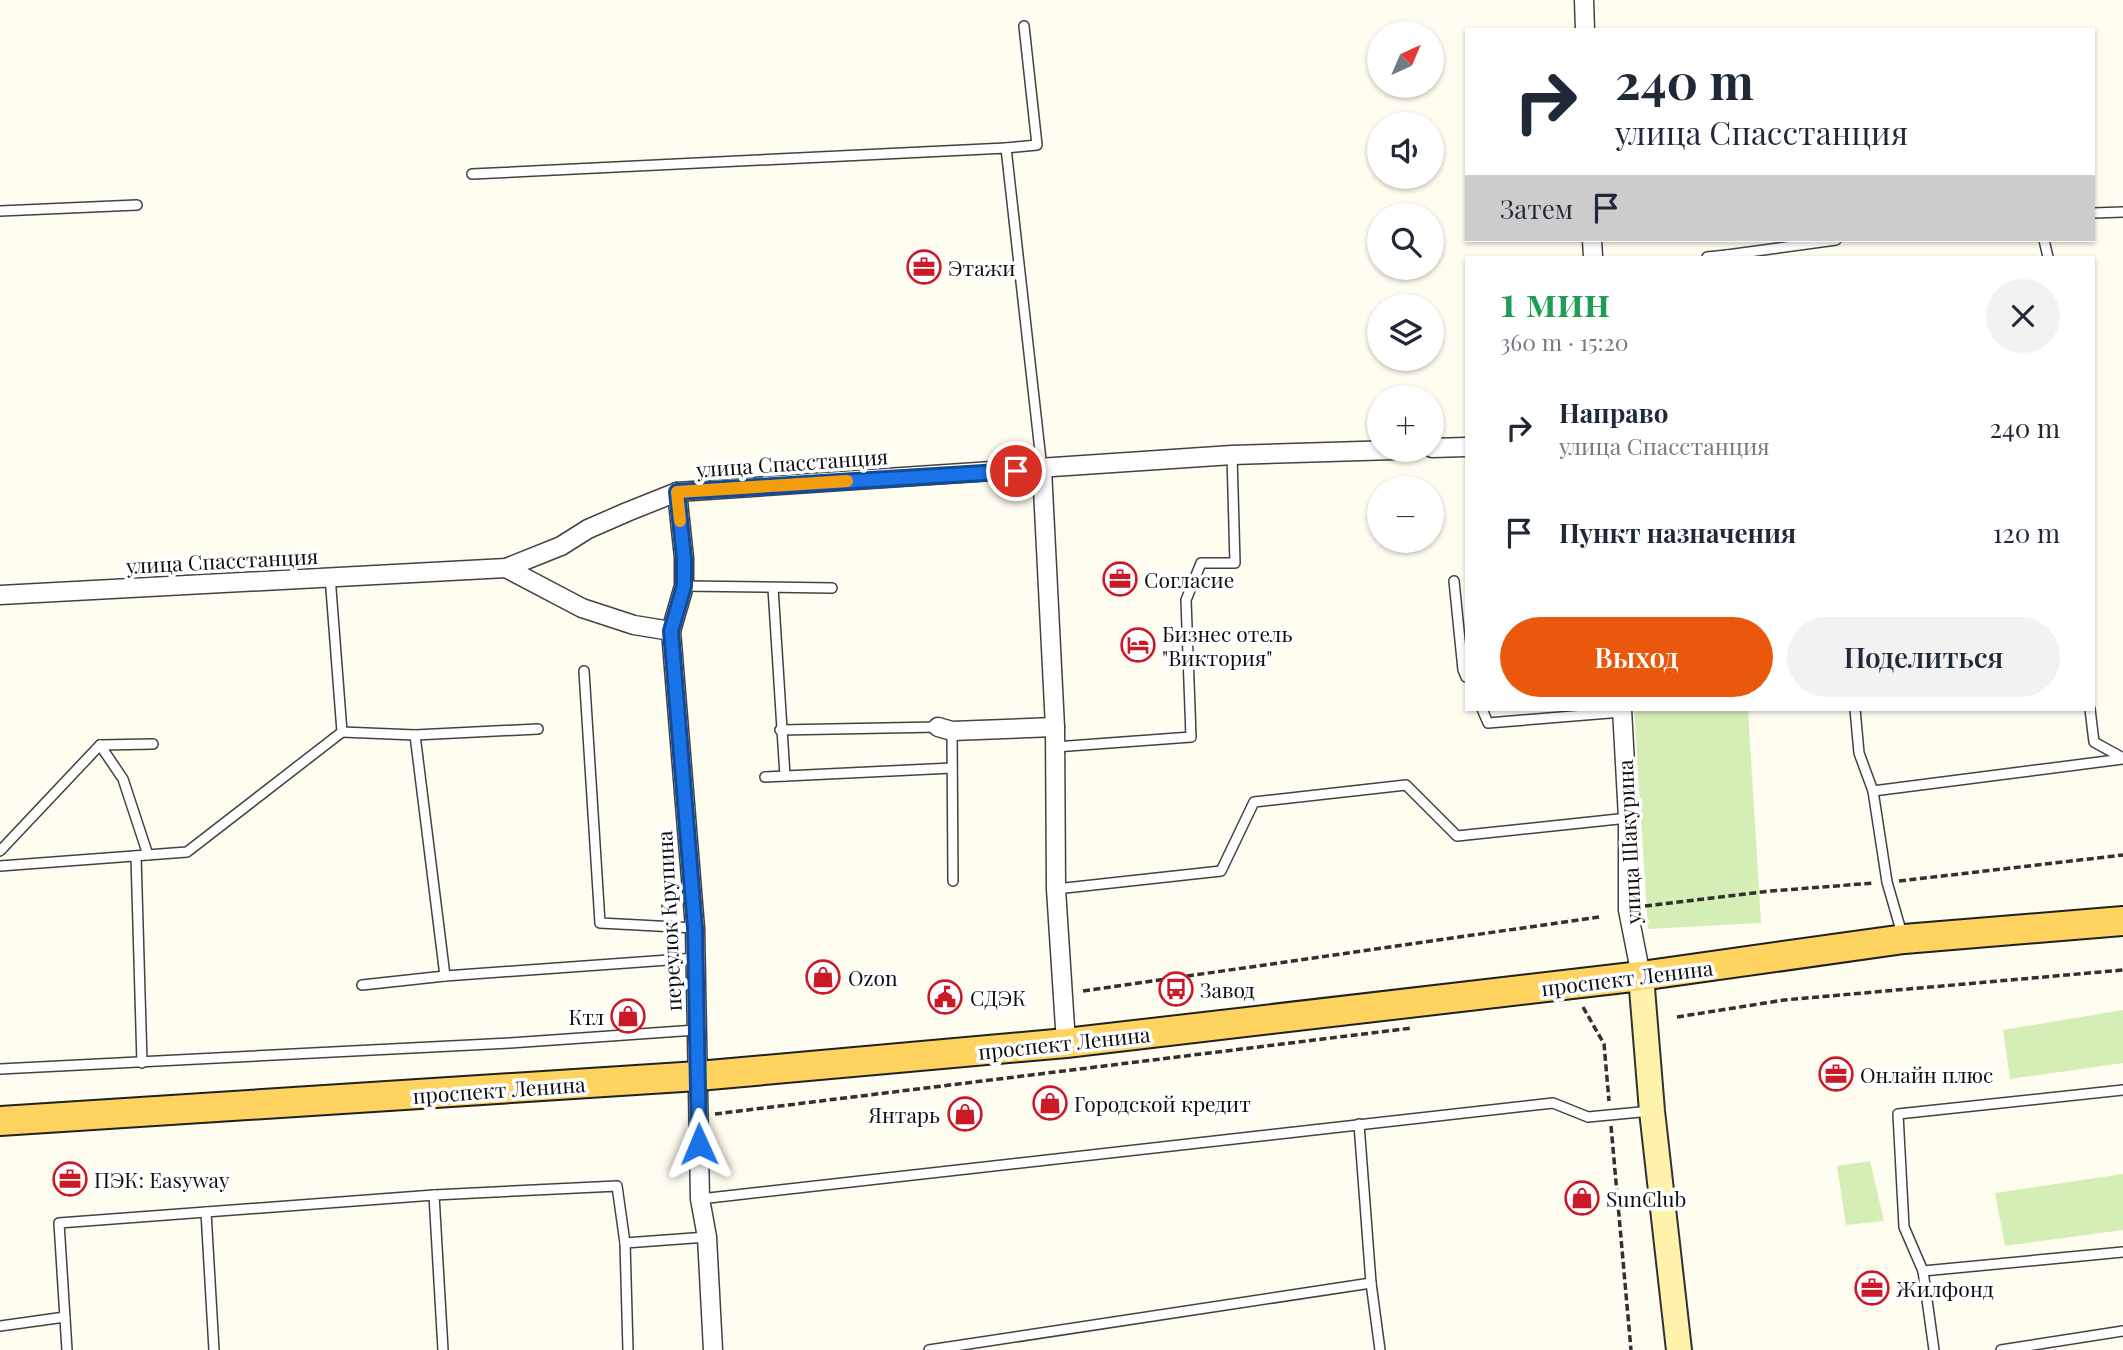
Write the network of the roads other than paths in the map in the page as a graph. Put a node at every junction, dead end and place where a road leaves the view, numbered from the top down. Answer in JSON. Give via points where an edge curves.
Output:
{"nodes":[{"id":1,"x":1584,"y":0,"type":"edge"},
{"id":2,"x":1024,"y":26,"type":"dead end"},
{"id":3,"x":1586,"y":28,"type":"edge"},
{"id":4,"x":1006,"y":148,"type":"junction"},
{"id":5,"x":472,"y":174,"type":"dead end"},
{"id":6,"x":138,"y":205,"type":"dead end"},
{"id":7,"x":0,"y":211,"type":"edge"},
{"id":8,"x":2123,"y":212,"type":"edge"},
{"id":9,"x":2095,"y":214,"type":"edge"},
{"id":10,"x":1822,"y":242,"type":"edge"},
{"id":11,"x":1727,"y":256,"type":"edge"},
{"id":12,"x":1465,"y":447,"type":"edge"},
{"id":13,"x":1444,"y":448,"type":"edge"},
{"id":14,"x":1367,"y":451,"type":"edge"},
{"id":15,"x":1232,"y":455,"type":"junction"},
{"id":16,"x":1042,"y":469,"type":"junction"},
{"id":17,"x":677,"y":492,"type":"junction"},
{"id":18,"x":506,"y":568,"type":"junction"},
{"id":19,"x":330,"y":576,"type":"junction"},
{"id":20,"x":1454,"y":581,"type":"dead end"},
{"id":21,"x":684,"y":586,"type":"junction"},
{"id":22,"x":773,"y":588,"type":"junction"},
{"id":23,"x":832,"y":588,"type":"dead end"},
{"id":24,"x":0,"y":595,"type":"edge"},
{"id":25,"x":671,"y":631,"type":"junction"},
{"id":26,"x":584,"y":671,"type":"dead end"},
{"id":27,"x":1465,"y":674,"type":"edge"},
{"id":28,"x":1483,"y":711,"type":"edge"},
{"id":29,"x":1612,"y":711,"type":"edge"},
{"id":30,"x":1622,"y":711,"type":"edge"},
{"id":31,"x":1855,"y":711,"type":"edge"},
{"id":32,"x":2090,"y":711,"type":"edge"},
{"id":33,"x":1055,"y":727,"type":"junction"},
{"id":34,"x":538,"y":729,"type":"dead end"},
{"id":35,"x":945,"y":729,"type":"junction"},
{"id":36,"x":780,"y":730,"type":"junction"},
{"id":37,"x":342,"y":732,"type":"junction"},
{"id":38,"x":415,"y":735,"type":"junction"},
{"id":39,"x":153,"y":744,"type":"dead end"},
{"id":40,"x":100,"y":745,"type":"junction"},
{"id":41,"x":1055,"y":747,"type":"junction"},
{"id":42,"x":2123,"y":758,"type":"edge"},
{"id":43,"x":952,"y":768,"type":"junction"},
{"id":44,"x":785,"y":776,"type":"junction"},
{"id":45,"x":765,"y":777,"type":"dead end"},
{"id":46,"x":1873,"y":791,"type":"junction"},
{"id":47,"x":1628,"y":818,"type":"junction"},
{"id":48,"x":0,"y":851,"type":"edge"},
{"id":49,"x":148,"y":855,"type":"junction"},
{"id":50,"x":136,"y":856,"type":"junction"},
{"id":51,"x":0,"y":866,"type":"edge"},
{"id":52,"x":953,"y":881,"type":"dead end"},
{"id":53,"x":1056,"y":889,"type":"junction"},
{"id":54,"x":2123,"y":921,"type":"edge"},
{"id":55,"x":695,"y":928,"type":"junction"},
{"id":56,"x":1904,"y":939,"type":"junction"},
{"id":57,"x":696,"y":958,"type":"junction"},
{"id":58,"x":446,"y":976,"type":"junction"},
{"id":59,"x":1641,"y":976,"type":"junction"},
{"id":60,"x":362,"y":985,"type":"dead end"},
{"id":61,"x":696,"y":1030,"type":"junction"},
{"id":62,"x":1066,"y":1043,"type":"junction"},
{"id":63,"x":142,"y":1063,"type":"junction"},
{"id":64,"x":0,"y":1069,"type":"edge"},
{"id":65,"x":698,"y":1076,"type":"junction"},
{"id":66,"x":2123,"y":1090,"type":"edge"},
{"id":67,"x":1652,"y":1111,"type":"junction"},
{"id":68,"x":0,"y":1121,"type":"edge"},
{"id":69,"x":1359,"y":1124,"type":"junction"},
{"id":70,"x":434,"y":1195,"type":"junction"},
{"id":71,"x":700,"y":1199,"type":"junction"},
{"id":72,"x":206,"y":1212,"type":"junction"},
{"id":73,"x":707,"y":1237,"type":"junction"},
{"id":74,"x":625,"y":1242,"type":"junction"},
{"id":75,"x":2123,"y":1252,"type":"edge"},
{"id":76,"x":1923,"y":1271,"type":"junction"},
{"id":77,"x":1371,"y":1283,"type":"junction"},
{"id":78,"x":65,"y":1317,"type":"junction"},
{"id":79,"x":0,"y":1326,"type":"edge"},
{"id":80,"x":2123,"y":1331,"type":"edge"},
{"id":81,"x":67,"y":1350,"type":"edge"},
{"id":82,"x":214,"y":1350,"type":"edge"},
{"id":83,"x":443,"y":1350,"type":"edge"},
{"id":84,"x":628,"y":1350,"type":"edge"},
{"id":85,"x":713,"y":1350,"type":"edge"},
{"id":86,"x":929,"y":1350,"type":"edge"},
{"id":87,"x":1380,"y":1350,"type":"edge"},
{"id":88,"x":1679,"y":1350,"type":"edge"},
{"id":89,"x":1934,"y":1350,"type":"edge"},
{"id":90,"x":2001,"y":1350,"type":"edge"}],
"edges":[{"from":1,"to":3,"type":"street"},
{"from":2,"to":4,"type":"lane","via":[[1037,145]]},
{"from":4,"to":5,"type":"lane"},
{"from":4,"to":16,"type":"lane"},
{"from":6,"to":7,"type":"lane"},
{"from":8,"to":9,"type":"lane"},
{"from":10,"to":11,"type":"lane"},
{"from":12,"to":13,"type":"street"},
{"from":14,"to":15,"type":"street","name":"улица Спасстанция"},
{"from":15,"to":16,"type":"street","name":"улица Спасстанция"},
{"from":15,"to":41,"type":"lane","via":[[1235,563],[1201,563],[1186,600],[1191,737]]},
{"from":16,"to":17,"type":"street","name":"улица Спасстанция"},
{"from":16,"to":33,"type":"street"},
{"from":17,"to":18,"type":"street","name":"улица Спасстанция"},
{"from":17,"to":21,"type":"street","name":"переулок Крупина"},
{"from":18,"to":19,"type":"street","name":"улица Спасстанция"},
{"from":18,"to":25,"type":"street","via":[[582,608]]},
{"from":19,"to":24,"type":"street","name":"улица Спасстанция"},
{"from":19,"to":37,"type":"lane"},
{"from":20,"to":27,"type":"lane"},
{"from":21,"to":22,"type":"lane"},
{"from":21,"to":25,"type":"street","name":"переулок Крупина"},
{"from":22,"to":23,"type":"lane"},
{"from":22,"to":36,"type":"lane"},
{"from":25,"to":55,"type":"street","name":"переулок Крупина"},
{"from":26,"to":55,"type":"lane","via":[[600,923]]},
{"from":28,"to":29,"type":"lane","via":[[1488,723]]},
{"from":30,"to":47,"type":"street","name":"улица Шакурина"},
{"from":31,"to":46,"type":"lane","via":[[1859,753]]},
{"from":32,"to":42,"type":"lane","via":[[2094,742]]},
{"from":33,"to":35,"type":"street"},
{"from":33,"to":41,"type":"street"},
{"from":34,"to":38,"type":"lane"},
{"from":35,"to":36,"type":"lane"},
{"from":35,"to":43,"type":"lane"},
{"from":36,"to":44,"type":"lane"},
{"from":37,"to":38,"type":"lane"},
{"from":37,"to":49,"type":"lane","via":[[187,852]]},
{"from":38,"to":58,"type":"lane"},
{"from":39,"to":40,"type":"lane"},
{"from":40,"to":48,"type":"lane"},
{"from":40,"to":49,"type":"lane","via":[[123,779]]},
{"from":41,"to":53,"type":"street"},
{"from":42,"to":46,"type":"lane"},
{"from":43,"to":44,"type":"lane"},
{"from":43,"to":52,"type":"lane"},
{"from":44,"to":45,"type":"lane"},
{"from":46,"to":56,"type":"lane","via":[[1887,882]]},
{"from":47,"to":53,"type":"lane","via":[[1457,836],[1406,785],[1254,802],[1221,871]]},
{"from":47,"to":59,"type":"street","name":"улица Шакурина","via":[[1628,910]]},
{"from":49,"to":50,"type":"lane"},
{"from":50,"to":51,"type":"lane"},
{"from":50,"to":63,"type":"lane"},
{"from":53,"to":62,"type":"street"},
{"from":54,"to":56,"type":"main road","name":"проспект Ленина"},
{"from":55,"to":57,"type":"street","name":"переулок Крупина"},
{"from":56,"to":59,"type":"main road","name":"проспект Ленина"},
{"from":57,"to":58,"type":"lane"},
{"from":57,"to":61,"type":"street","name":"переулок Крупина"},
{"from":58,"to":60,"type":"lane"},
{"from":59,"to":62,"type":"main road","name":"проспект Ленина"},
{"from":59,"to":67,"type":"main road","name":"улица Шакурина"},
{"from":61,"to":63,"type":"lane"},
{"from":61,"to":65,"type":"street","name":"переулок Крупина"},
{"from":62,"to":65,"type":"main road","name":"проспект Ленина"},
{"from":63,"to":64,"type":"lane"},
{"from":65,"to":68,"type":"main road","name":"проспект Ленина"},
{"from":65,"to":71,"type":"street","name":"переулок Крупина"},
{"from":66,"to":76,"type":"lane","via":[[1898,1114],[1904,1227]]},
{"from":67,"to":69,"type":"lane","via":[[1588,1117],[1553,1103]]},
{"from":67,"to":88,"type":"main road","name":"улица Шакурина"},
{"from":69,"to":71,"type":"lane"},
{"from":69,"to":77,"type":"lane"},
{"from":70,"to":72,"type":"lane"},
{"from":70,"to":74,"type":"lane","via":[[617,1186]]},
{"from":70,"to":83,"type":"lane"},
{"from":71,"to":73,"type":"street","name":"переулок Крупина"},
{"from":72,"to":78,"type":"lane","via":[[59,1223]]},
{"from":72,"to":82,"type":"lane"},
{"from":73,"to":74,"type":"lane"},
{"from":73,"to":85,"type":"street","name":"переулок Крупина"},
{"from":74,"to":84,"type":"lane"},
{"from":75,"to":76,"type":"lane"},
{"from":76,"to":89,"type":"lane"},
{"from":77,"to":86,"type":"lane"},
{"from":77,"to":87,"type":"lane"},
{"from":78,"to":79,"type":"lane"},
{"from":78,"to":81,"type":"lane"},
{"from":80,"to":90,"type":"lane"}]}
